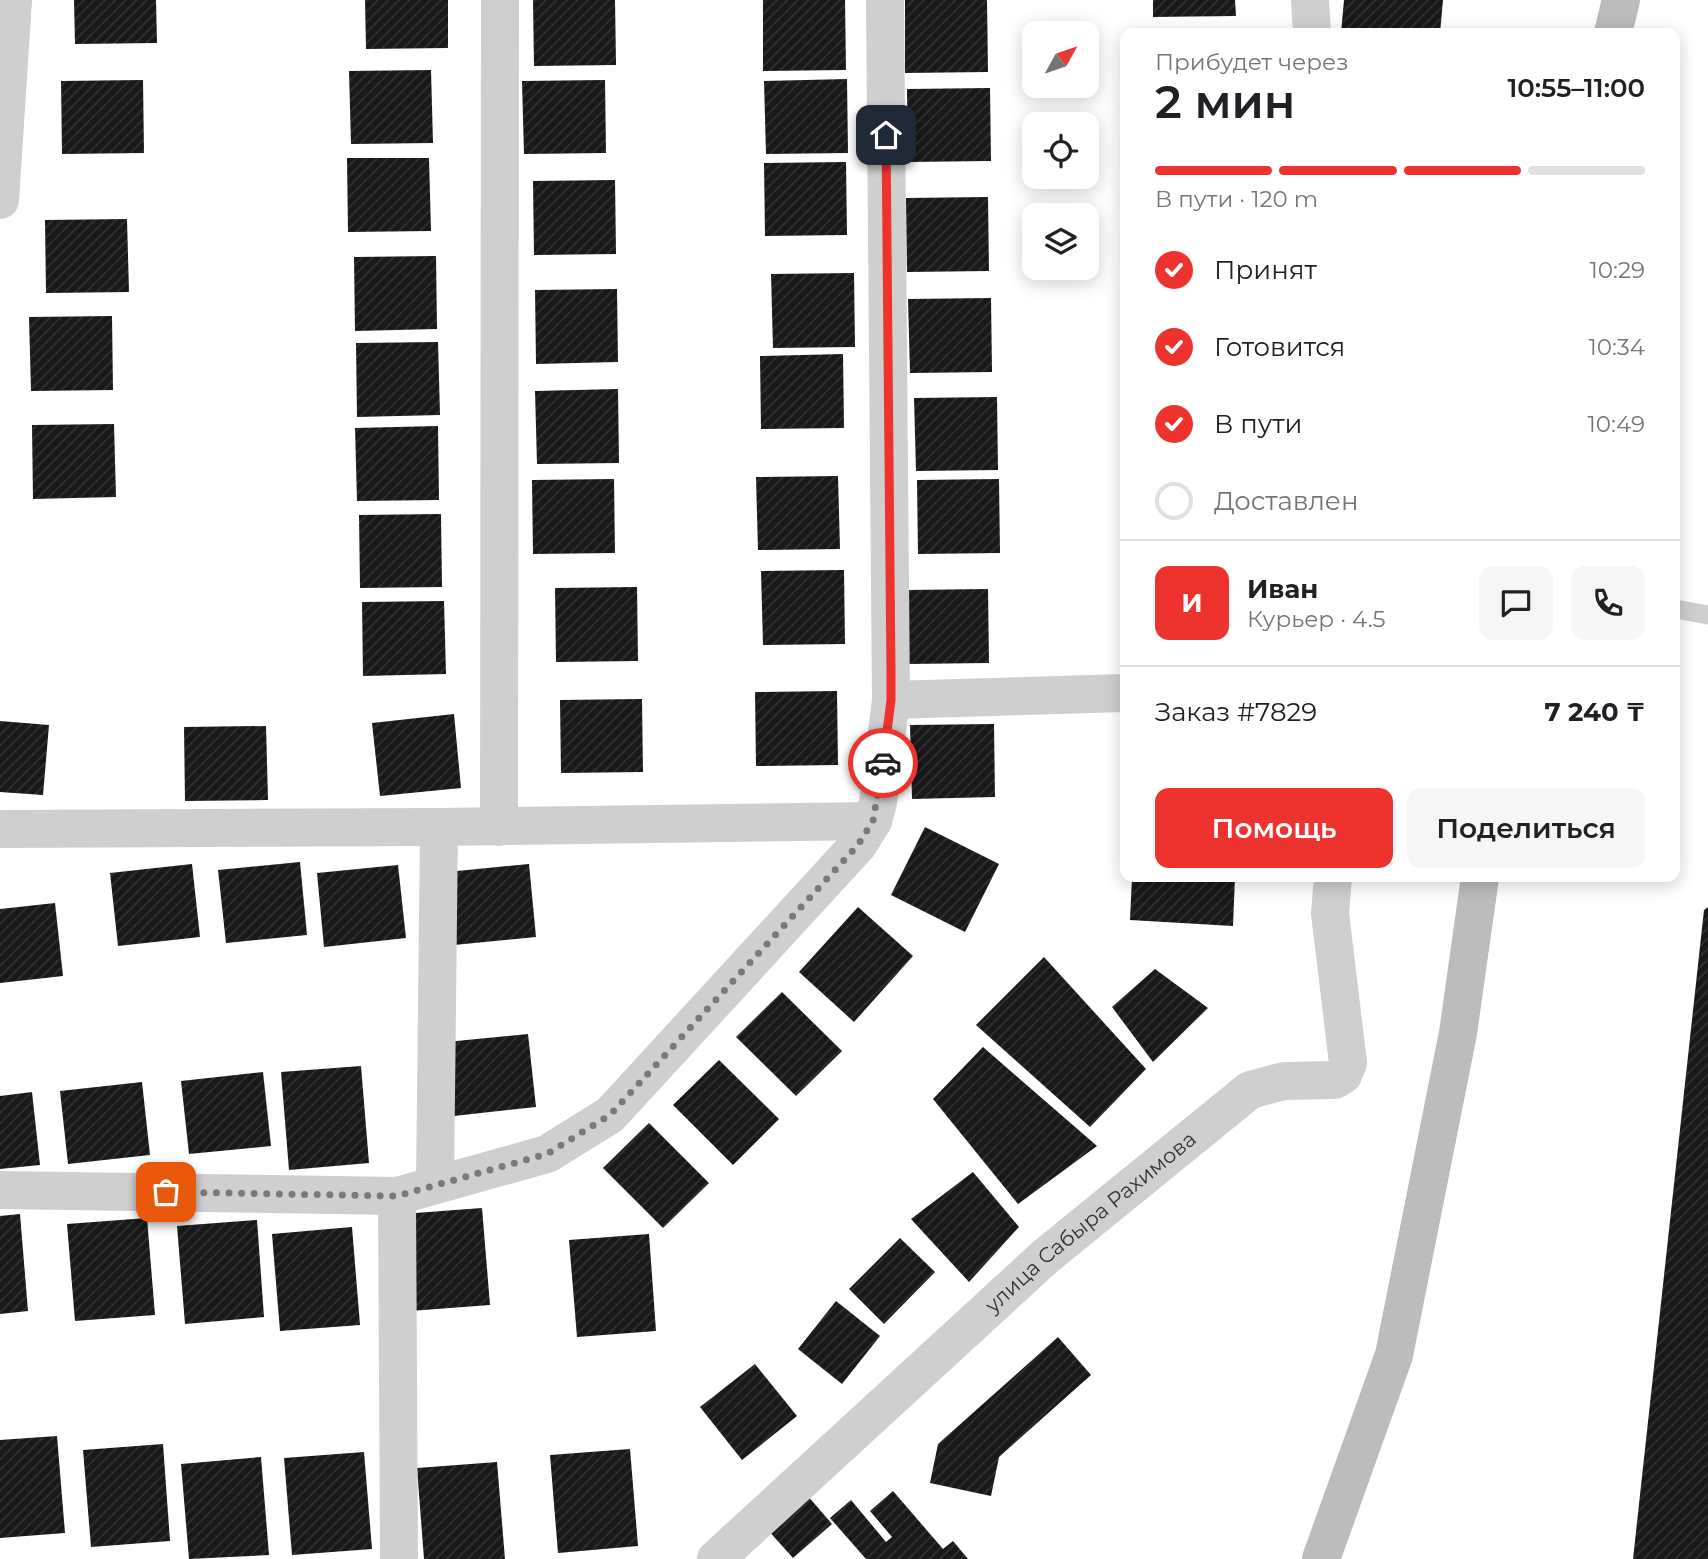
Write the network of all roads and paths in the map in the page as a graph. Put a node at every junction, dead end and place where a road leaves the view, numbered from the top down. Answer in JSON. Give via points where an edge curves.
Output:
{"nodes":[{"id":1,"x":13,"y":0,"type":"edge"},
{"id":2,"x":500,"y":0,"type":"edge"},
{"id":3,"x":885,"y":0,"type":"edge"},
{"id":4,"x":1310,"y":0,"type":"edge"},
{"id":5,"x":1621,"y":0,"type":"edge"},
{"id":6,"x":1312,"y":28,"type":"edge"},
{"id":7,"x":1614,"y":28,"type":"edge"},
{"id":8,"x":0,"y":200,"type":"edge"},
{"id":9,"x":1680,"y":610,"type":"edge"},
{"id":10,"x":1708,"y":615,"type":"edge"},
{"id":11,"x":1120,"y":693,"type":"edge"},
{"id":12,"x":891,"y":700,"type":"junction"},
{"id":13,"x":873,"y":821,"type":"junction"},
{"id":14,"x":439,"y":827,"type":"junction"},
{"id":15,"x":499,"y":827,"type":"junction"},
{"id":16,"x":0,"y":829,"type":"edge"},
{"id":17,"x":1332,"y":882,"type":"edge"},
{"id":18,"x":1479,"y":882,"type":"edge"},
{"id":19,"x":435,"y":1185,"type":"junction"},
{"id":20,"x":0,"y":1190,"type":"edge"},
{"id":21,"x":397,"y":1196,"type":"junction"},
{"id":22,"x":399,"y":1559,"type":"edge"},
{"id":23,"x":716,"y":1559,"type":"edge"},
{"id":24,"x":1323,"y":1559,"type":"edge"}],
"edges":[{"from":1,"to":8,"type":"street"},
{"from":2,"to":15,"type":"street"},
{"from":3,"to":12,"type":"street"},
{"from":4,"to":6,"type":"street"},
{"from":5,"to":7,"type":"main road"},
{"from":9,"to":10,"type":"lane"},
{"from":11,"to":12,"type":"street"},
{"from":12,"to":13,"type":"street"},
{"from":13,"to":15,"type":"street"},
{"from":13,"to":19,"type":"street","via":[[858,845],[610,1115],[547,1154]]},
{"from":14,"to":15,"type":"street"},
{"from":14,"to":16,"type":"street"},
{"from":14,"to":19,"type":"street"},
{"from":17,"to":23,"type":"street","name":"улица Сабыра Рахимова","via":[[1329,913],[1348,1063],[1343,1075],[1335,1080],[1284,1081],[1250,1090],[1046,1256]]},
{"from":18,"to":24,"type":"main road","via":[[1458,1033],[1394,1355]]},
{"from":19,"to":21,"type":"street"},
{"from":20,"to":21,"type":"street"},
{"from":21,"to":22,"type":"street"}]}
